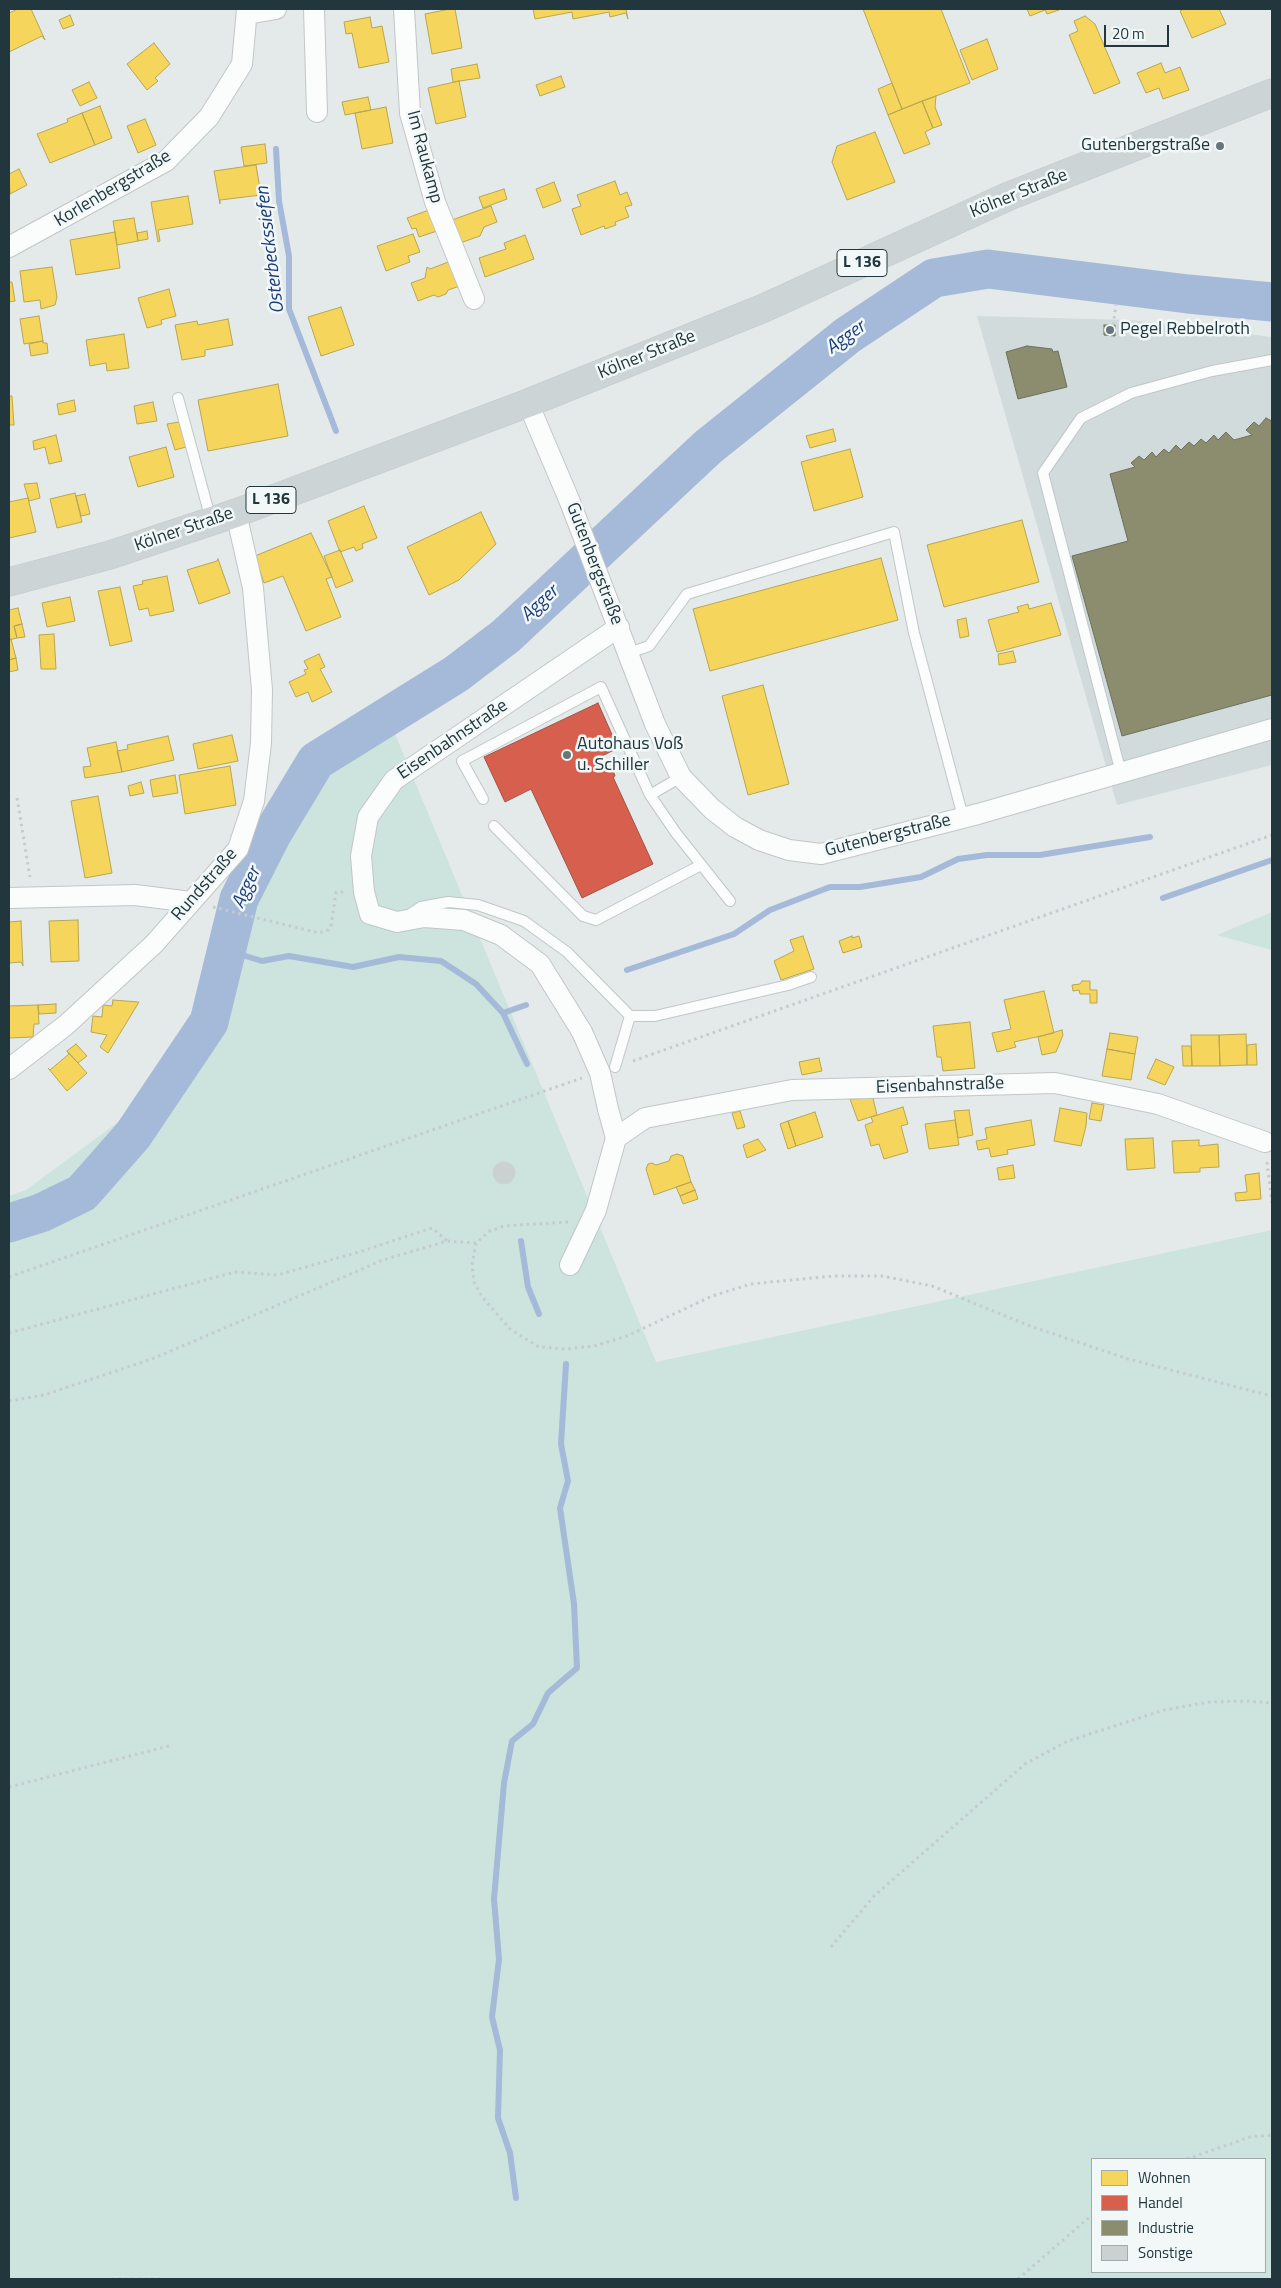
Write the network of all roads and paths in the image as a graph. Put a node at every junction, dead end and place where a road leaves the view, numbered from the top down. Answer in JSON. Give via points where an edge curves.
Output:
{"nodes":[{"id":1,"x":276,"y":9,"type":"edge"},
{"id":2,"x":314,"y":9,"type":"edge"},
{"id":3,"x":404,"y":9,"type":"edge"},
{"id":4,"x":247,"y":11,"type":"edge"},
{"id":5,"x":1272,"y":93,"type":"edge"},
{"id":6,"x":317,"y":112,"type":"dead end"},
{"id":7,"x":9,"y":247,"type":"edge"},
{"id":8,"x":474,"y":299,"type":"dead end"},
{"id":9,"x":1116,"y":305,"type":"dead end"},
{"id":10,"x":1113,"y":325,"type":"dead end"},
{"id":11,"x":1272,"y":360,"type":"edge"},
{"id":12,"x":178,"y":398,"type":"dead end"},
{"id":13,"x":528,"y":403,"type":"junction"},
{"id":14,"x":224,"y":517,"type":"junction"},
{"id":15,"x":9,"y":582,"type":"edge"},
{"id":16,"x":619,"y":627,"type":"junction"},
{"id":17,"x":629,"y":653,"type":"junction"},
{"id":18,"x":1272,"y":730,"type":"edge"},
{"id":19,"x":1121,"y":773,"type":"junction"},
{"id":20,"x":681,"y":777,"type":"junction"},
{"id":21,"x":650,"y":795,"type":"junction"},
{"id":22,"x":18,"y":798,"type":"dead end"},
{"id":23,"x":483,"y":799,"type":"dead end"},
{"id":24,"x":963,"y":817,"type":"junction"},
{"id":25,"x":494,"y":826,"type":"dead end"},
{"id":26,"x":1272,"y":835,"type":"edge"},
{"id":27,"x":701,"y":865,"type":"junction"},
{"id":28,"x":364,"y":892,"type":"junction"},
{"id":29,"x":34,"y":897,"type":"junction"},
{"id":30,"x":9,"y":898,"type":"edge"},
{"id":31,"x":730,"y":901,"type":"dead end"},
{"id":32,"x":191,"y":902,"type":"junction"},
{"id":33,"x":211,"y":907,"type":"dead end"},
{"id":34,"x":397,"y":922,"type":"junction"},
{"id":35,"x":811,"y":977,"type":"dead end"},
{"id":36,"x":630,"y":1016,"type":"junction"},
{"id":37,"x":615,"y":1067,"type":"junction"},
{"id":38,"x":9,"y":1069,"type":"edge"},
{"id":39,"x":616,"y":1138,"type":"junction"},
{"id":40,"x":1265,"y":1142,"type":"joint"},
{"id":41,"x":1272,"y":1202,"type":"edge"},
{"id":42,"x":596,"y":1210,"type":"junction"},
{"id":43,"x":447,"y":1241,"type":"junction"},
{"id":44,"x":476,"y":1244,"type":"junction"},
{"id":45,"x":570,"y":1265,"type":"dead end"},
{"id":46,"x":9,"y":1277,"type":"edge"},
{"id":47,"x":9,"y":1333,"type":"edge"},
{"id":48,"x":1272,"y":1396,"type":"edge"},
{"id":49,"x":9,"y":1401,"type":"edge"},
{"id":50,"x":1272,"y":1703,"type":"edge"},
{"id":51,"x":169,"y":1746,"type":"dead end"},
{"id":52,"x":9,"y":1787,"type":"edge"},
{"id":53,"x":831,"y":1947,"type":"dead end"},
{"id":54,"x":1272,"y":2135,"type":"edge"},
{"id":55,"x":1190,"y":2158,"type":"edge"},
{"id":56,"x":1091,"y":2216,"type":"edge"},
{"id":57,"x":112,"y":2279,"type":"edge"},
{"id":58,"x":164,"y":2279,"type":"edge"},
{"id":59,"x":1018,"y":2279,"type":"edge"}],
"edges":[{"from":1,"to":4,"type":"street"},
{"from":2,"to":6,"type":"street"},
{"from":3,"to":8,"type":"street","name":"Im Raukamp","via":[[410,113],[435,202]]},
{"from":4,"to":7,"type":"street","name":"Korlenbergstraße","via":[[242,64],[210,117],[166,161]]},
{"from":5,"to":13,"type":"main road","name":"Kölner Straße","number":"L 136","via":[[1009,196],[764,308]]},
{"from":9,"to":10,"type":"path"},
{"from":11,"to":19,"type":"lane","via":[[1212,371],[1131,393],[1081,418],[1043,474]]},
{"from":12,"to":14,"type":"lane"},
{"from":13,"to":14,"type":"main road","name":"Kölner Straße","number":"L 136"},
{"from":13,"to":16,"type":"street","name":"Gutenbergstraße"},
{"from":14,"to":15,"type":"main road","name":"Kölner Straße","number":"L 136","via":[[110,555]]},
{"from":14,"to":32,"type":"street","name":"Rundstraße","via":[[253,588],[262,690],[259,763],[254,801],[238,849]]},
{"from":16,"to":17,"type":"street","name":"Gutenbergstraße"},
{"from":16,"to":28,"type":"street","name":"Eisenbahnstraße","via":[[394,780],[368,817],[361,856]]},
{"from":17,"to":20,"type":"street","name":"Gutenbergstraße","via":[[655,724]]},
{"from":17,"to":24,"type":"lane","via":[[649,646],[687,594],[894,532],[914,633]]},
{"from":18,"to":19,"type":"street","name":"Gutenbergstraße"},
{"from":19,"to":24,"type":"street","name":"Gutenbergstraße"},
{"from":20,"to":21,"type":"lane"},
{"from":20,"to":24,"type":"street","name":"Gutenbergstraße","via":[[735,827],[788,850],[821,854]]},
{"from":21,"to":23,"type":"lane","via":[[601,687],[462,761]]},
{"from":21,"to":27,"type":"lane"},
{"from":22,"to":29,"type":"path"},
{"from":25,"to":27,"type":"lane","via":[[583,916],[596,920]]},
{"from":26,"to":37,"type":"path"},
{"from":27,"to":31,"type":"lane"},
{"from":28,"to":33,"type":"path","via":[[336,892],[331,926],[324,932],[313,933]]},
{"from":28,"to":34,"type":"street","name":"Eisenbahnstraße","via":[[370,914]]},
{"from":29,"to":30,"type":"street"},
{"from":29,"to":32,"type":"street","via":[[135,895]]},
{"from":32,"to":38,"type":"street","name":"Rundstraße","via":[[154,944],[66,1025]]},
{"from":34,"to":36,"type":"lane","via":[[421,907],[448,902],[478,905],[524,922],[567,952]]},
{"from":34,"to":39,"type":"street","name":"Eisenbahnstraße","bridge":true,"via":[[424,917],[464,920],[501,935],[540,964],[582,1032],[600,1074]]},
{"from":35,"to":36,"type":"lane","via":[[655,1016]]},
{"from":36,"to":37,"type":"lane"},
{"from":37,"to":46,"type":"path"},
{"from":39,"to":40,"type":"street","name":"Eisenbahnstraße","via":[[646,1118],[792,1090],[1055,1084],[1158,1104]]},
{"from":39,"to":42,"type":"street"},
{"from":40,"to":41,"type":"path"},
{"from":42,"to":44,"type":"path","via":[[566,1223],[504,1226],[490,1231]]},
{"from":42,"to":45,"type":"street"},
{"from":43,"to":44,"type":"path"},
{"from":43,"to":47,"type":"path","via":[[432,1228],[277,1275],[235,1272]]},
{"from":43,"to":49,"type":"path","via":[[384,1260],[152,1359],[44,1395]]},
{"from":44,"to":48,"type":"path","via":[[472,1265],[474,1282],[482,1298],[510,1329],[539,1347],[594,1346],[627,1336],[712,1296],[751,1284],[833,1276],[882,1276],[932,1286],[1030,1326],[1128,1359]]},
{"from":50,"to":53,"type":"path","via":[[1209,1702],[1164,1710],[1068,1741],[1025,1764],[874,1896]]},
{"from":51,"to":52,"type":"path"},
{"from":54,"to":55,"type":"path","via":[[1250,2137]]},
{"from":56,"to":59,"type":"path"},
{"from":57,"to":58,"type":"path"}]}
